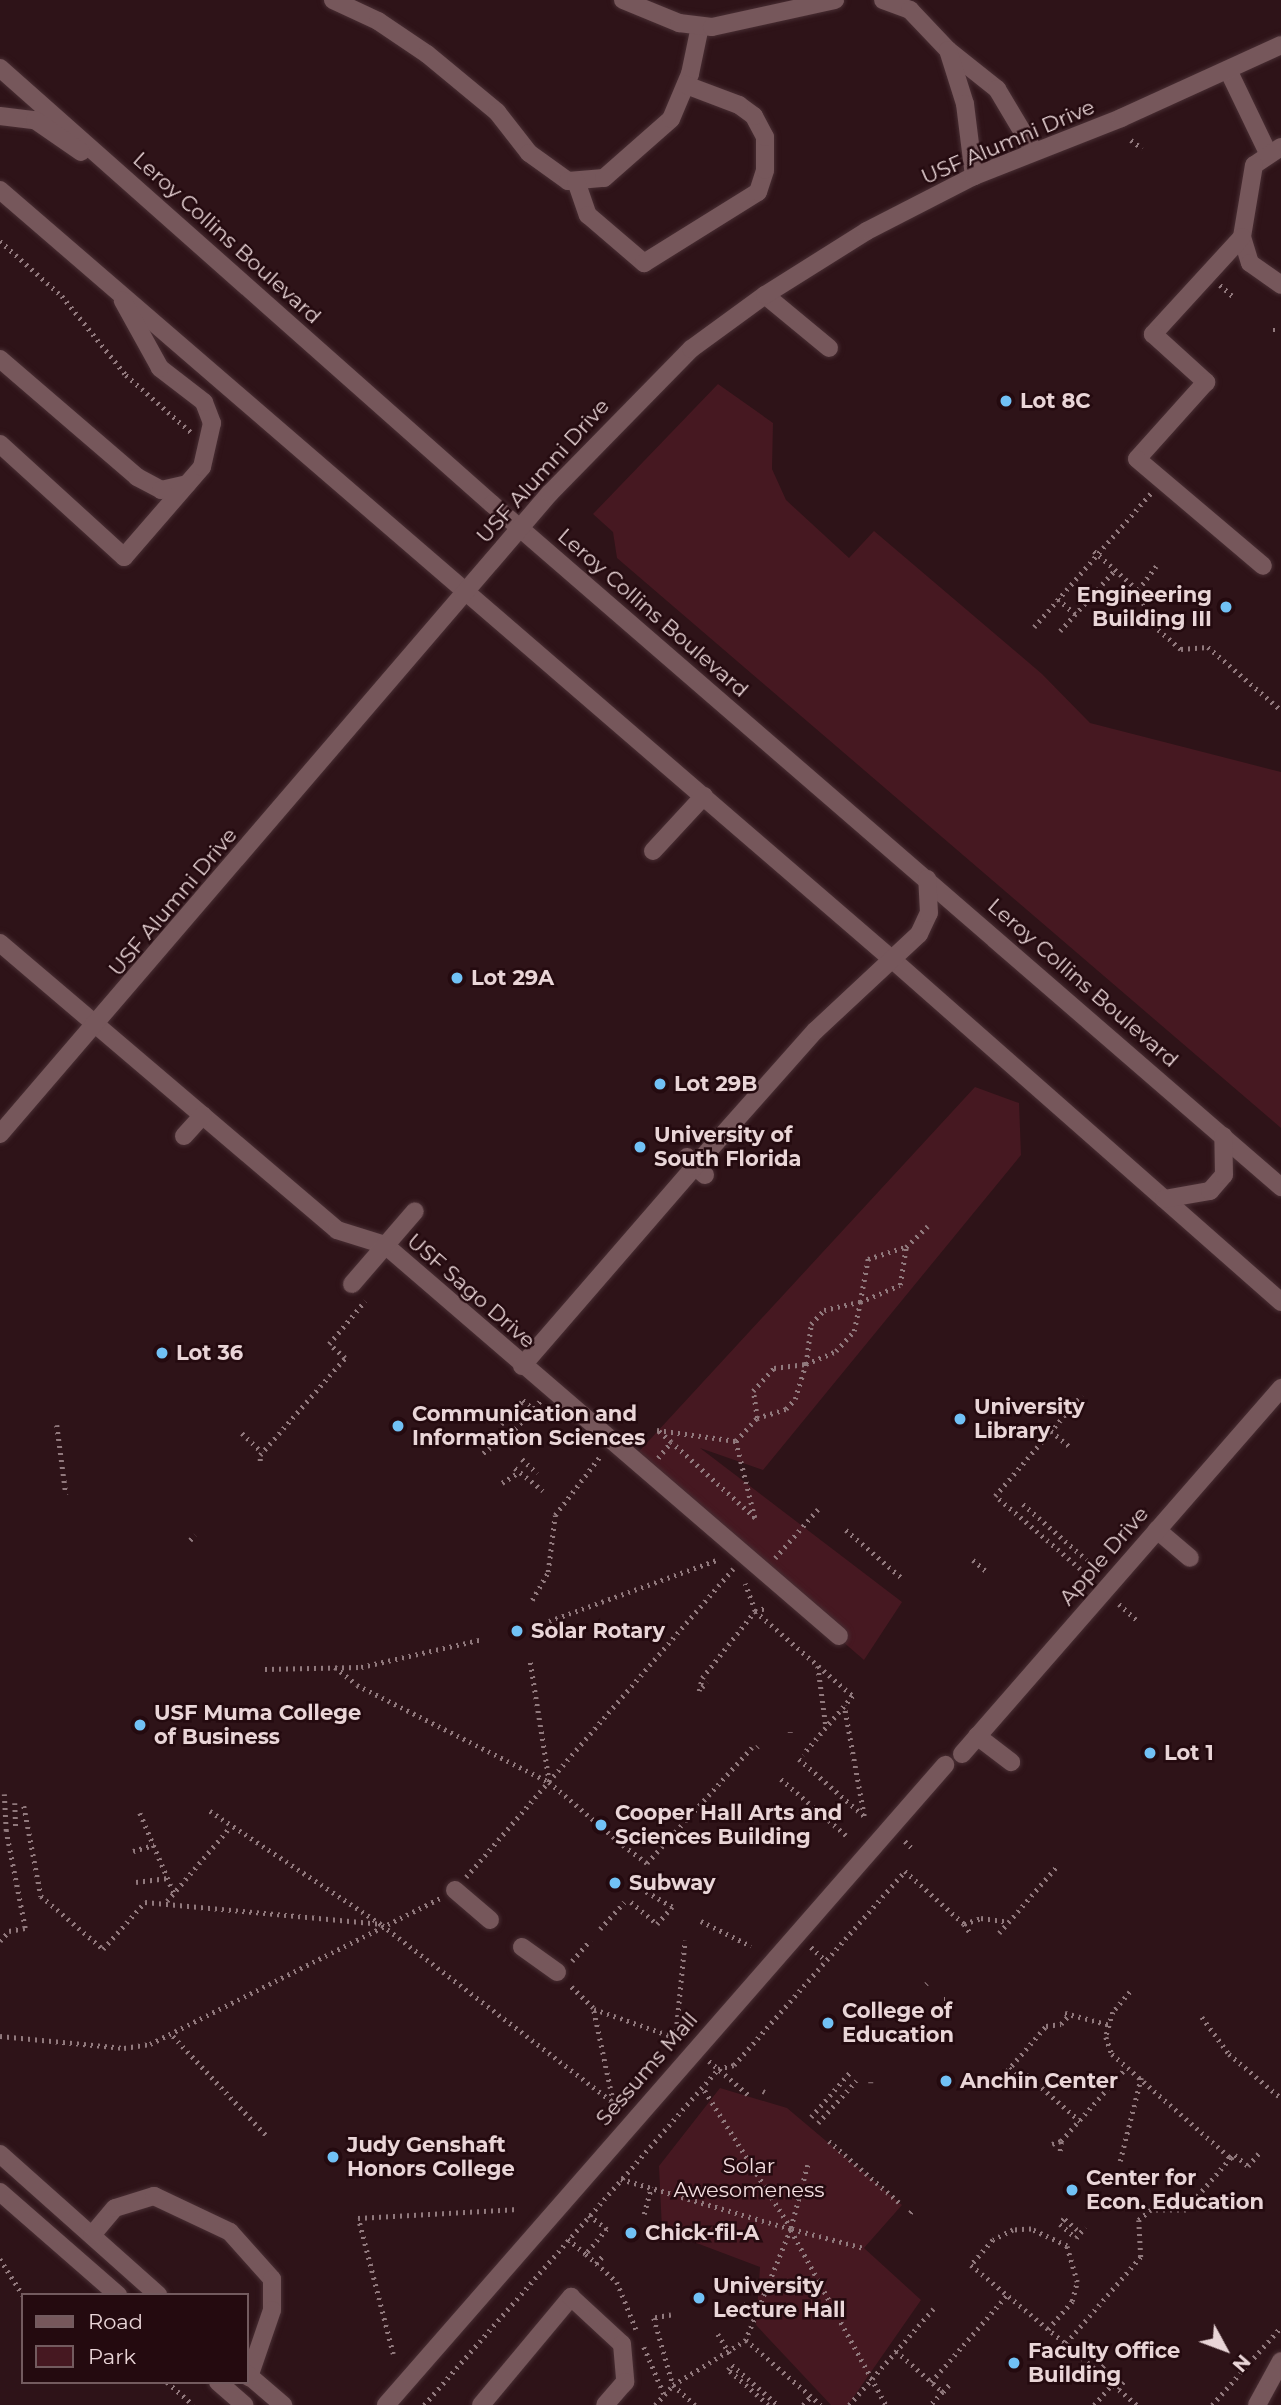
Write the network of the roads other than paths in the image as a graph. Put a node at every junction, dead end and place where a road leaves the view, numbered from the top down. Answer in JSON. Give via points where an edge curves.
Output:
{"nodes":[{"id":1,"x":333,"y":0,"type":"edge"},
{"id":2,"x":623,"y":0,"type":"edge"},
{"id":3,"x":835,"y":0,"type":"edge"},
{"id":4,"x":883,"y":0,"type":"edge"},
{"id":5,"x":700,"y":26,"type":"junction"},
{"id":6,"x":1281,"y":45,"type":"edge"},
{"id":7,"x":948,"y":50,"type":"junction"},
{"id":8,"x":0,"y":68,"type":"edge"},
{"id":9,"x":1229,"y":72,"type":"junction"},
{"id":10,"x":685,"y":85,"type":"junction"},
{"id":11,"x":0,"y":116,"type":"edge"},
{"id":12,"x":1275,"y":150,"type":"edge"},
{"id":13,"x":1034,"y":151,"type":"junction"},
{"id":14,"x":974,"y":176,"type":"junction"},
{"id":15,"x":576,"y":181,"type":"junction"},
{"id":16,"x":0,"y":190,"type":"edge"},
{"id":17,"x":158,"y":207,"type":"junction"},
{"id":18,"x":1242,"y":237,"type":"junction"},
{"id":19,"x":1281,"y":285,"type":"edge"},
{"id":20,"x":116,"y":289,"type":"junction"},
{"id":21,"x":765,"y":295,"type":"junction"},
{"id":22,"x":829,"y":348,"type":"dead end"},
{"id":23,"x":0,"y":359,"type":"edge"},
{"id":24,"x":0,"y":444,"type":"edge"},
{"id":25,"x":187,"y":484,"type":"junction"},
{"id":26,"x":520,"y":529,"type":"junction"},
{"id":27,"x":1263,"y":566,"type":"dead end"},
{"id":28,"x":466,"y":591,"type":"junction"},
{"id":29,"x":704,"y":796,"type":"junction"},
{"id":30,"x":653,"y":851,"type":"dead end"},
{"id":31,"x":927,"y":879,"type":"junction"},
{"id":32,"x":0,"y":943,"type":"edge"},
{"id":33,"x":894,"y":961,"type":"junction"},
{"id":34,"x":98,"y":1026,"type":"junction"},
{"id":35,"x":203,"y":1115,"type":"junction"},
{"id":36,"x":0,"y":1134,"type":"edge"},
{"id":37,"x":184,"y":1136,"type":"dead end"},
{"id":38,"x":1223,"y":1136,"type":"junction"},
{"id":39,"x":1281,"y":1187,"type":"edge"},
{"id":40,"x":1164,"y":1199,"type":"junction"},
{"id":41,"x":415,"y":1212,"type":"dead end"},
{"id":42,"x":386,"y":1245,"type":"junction"},
{"id":43,"x":352,"y":1284,"type":"dead end"},
{"id":44,"x":1281,"y":1302,"type":"edge"},
{"id":45,"x":522,"y":1366,"type":"junction"},
{"id":46,"x":1281,"y":1388,"type":"edge"},
{"id":47,"x":1157,"y":1530,"type":"junction"},
{"id":48,"x":1190,"y":1558,"type":"dead end"},
{"id":49,"x":839,"y":1636,"type":"dead end"},
{"id":50,"x":977,"y":1736,"type":"junction"},
{"id":51,"x":962,"y":1754,"type":"dead end"},
{"id":52,"x":1011,"y":1762,"type":"dead end"},
{"id":53,"x":945,"y":1765,"type":"dead end"},
{"id":54,"x":454,"y":1890,"type":"road end"},
{"id":55,"x":490,"y":1920,"type":"dead end"},
{"id":56,"x":522,"y":1947,"type":"dead end"},
{"id":57,"x":564,"y":1974,"type":"road end"},
{"id":58,"x":0,"y":2154,"type":"edge"},
{"id":59,"x":0,"y":2192,"type":"edge"},
{"id":60,"x":92,"y":2235,"type":"junction"},
{"id":61,"x":116,"y":2293,"type":"edge"},
{"id":62,"x":156,"y":2293,"type":"edge"},
{"id":63,"x":1281,"y":2361,"type":"edge"},
{"id":64,"x":248,"y":2376,"type":"edge"},
{"id":65,"x":220,"y":2384,"type":"edge"},
{"id":66,"x":244,"y":2405,"type":"edge"},
{"id":67,"x":283,"y":2405,"type":"edge"},
{"id":68,"x":386,"y":2405,"type":"edge"},
{"id":69,"x":481,"y":2405,"type":"edge"},
{"id":70,"x":605,"y":2405,"type":"edge"},
{"id":71,"x":1257,"y":2405,"type":"edge"}],
"edges":[{"from":1,"to":15,"type":"street","via":[[378,21],[427,54],[497,112],[529,153],[562,178]]},
{"from":2,"to":5,"type":"street","via":[[678,23]]},
{"from":3,"to":5,"type":"street"},
{"from":4,"to":7,"type":"street","via":[[911,10]]},
{"from":5,"to":10,"type":"street"},
{"from":6,"to":9,"type":"street","name":"USF Alumni Drive"},
{"from":7,"to":13,"type":"street","via":[[997,89]]},
{"from":7,"to":14,"type":"street","via":[[965,104]]},
{"from":8,"to":17,"type":"street","name":"Leroy Collins Boulevard"},
{"from":9,"to":12,"type":"street"},
{"from":9,"to":13,"type":"street","name":"USF Alumni Drive"},
{"from":10,"to":15,"type":"street","via":[[671,119],[638,151],[604,178]]},
{"from":10,"to":15,"type":"street","via":[[739,104],[754,116],[765,137],[765,170],[758,192],[644,263],[588,215]]},
{"from":11,"to":17,"type":"street","via":[[35,120]]},
{"from":12,"to":18,"type":"street","via":[[1254,165]]},
{"from":13,"to":14,"type":"street","name":"USF Alumni Drive"},
{"from":14,"to":21,"type":"street","name":"USF Alumni Drive","via":[[867,231]]},
{"from":16,"to":20,"type":"street"},
{"from":17,"to":26,"type":"street","name":"Leroy Collins Boulevard"},
{"from":18,"to":19,"type":"street","via":[[1250,263],[1262,279]]},
{"from":18,"to":27,"type":"street","via":[[1153,334],[1206,382],[1137,459]]},
{"from":20,"to":25,"type":"street","via":[[160,368],[204,402],[212,423],[202,467]]},
{"from":20,"to":28,"type":"street"},
{"from":21,"to":22,"type":"street"},
{"from":21,"to":26,"type":"street","name":"USF Alumni Drive","via":[[691,349]]},
{"from":23,"to":25,"type":"street","via":[[137,477],[160,490]]},
{"from":24,"to":25,"type":"street","via":[[124,557]]},
{"from":26,"to":28,"type":"street","name":"USF Alumni Drive"},
{"from":26,"to":31,"type":"street","name":"Leroy Collins Boulevard"},
{"from":28,"to":29,"type":"street"},
{"from":28,"to":34,"type":"street","name":"USF Alumni Drive"},
{"from":29,"to":30,"type":"street"},
{"from":29,"to":33,"type":"street"},
{"from":31,"to":33,"type":"street","via":[[929,913],[919,934]]},
{"from":31,"to":38,"type":"street","name":"Leroy Collins Boulevard"},
{"from":32,"to":34,"type":"street","name":"USF Sago Drive"},
{"from":33,"to":40,"type":"street"},
{"from":33,"to":45,"type":"street","via":[[815,1031]]},
{"from":34,"to":35,"type":"street","name":"USF Sago Drive"},
{"from":34,"to":36,"type":"street","name":"USF Alumni Drive"},
{"from":35,"to":37,"type":"street"},
{"from":35,"to":42,"type":"street","name":"USF Sago Drive","via":[[337,1230]]},
{"from":38,"to":39,"type":"street","name":"Leroy Collins Boulevard"},
{"from":38,"to":40,"type":"street","via":[[1224,1175],[1210,1191]]},
{"from":40,"to":44,"type":"street"},
{"from":41,"to":42,"type":"street"},
{"from":42,"to":43,"type":"street"},
{"from":42,"to":45,"type":"street","name":"USF Sago Drive"},
{"from":45,"to":49,"type":"street","name":"USF Sago Drive"},
{"from":46,"to":47,"type":"street","name":"Apple Drive"},
{"from":47,"to":48,"type":"street"},
{"from":47,"to":50,"type":"street","name":"Apple Drive"},
{"from":50,"to":51,"type":"street","name":"Apple Drive"},
{"from":50,"to":52,"type":"street"},
{"from":53,"to":68,"type":"street","name":"Sessums Mall"},
{"from":54,"to":55,"type":"street"},
{"from":56,"to":57,"type":"street"},
{"from":58,"to":60,"type":"street"},
{"from":59,"to":61,"type":"street"},
{"from":60,"to":62,"type":"street"},
{"from":60,"to":64,"type":"street","via":[[115,2208],[154,2196],[230,2232],[272,2279],[270,2320]]},
{"from":63,"to":71,"type":"street"},
{"from":64,"to":67,"type":"street"},
{"from":65,"to":66,"type":"street"},
{"from":69,"to":70,"type":"street","via":[[571,2297],[622,2344],[625,2382]]}]}
